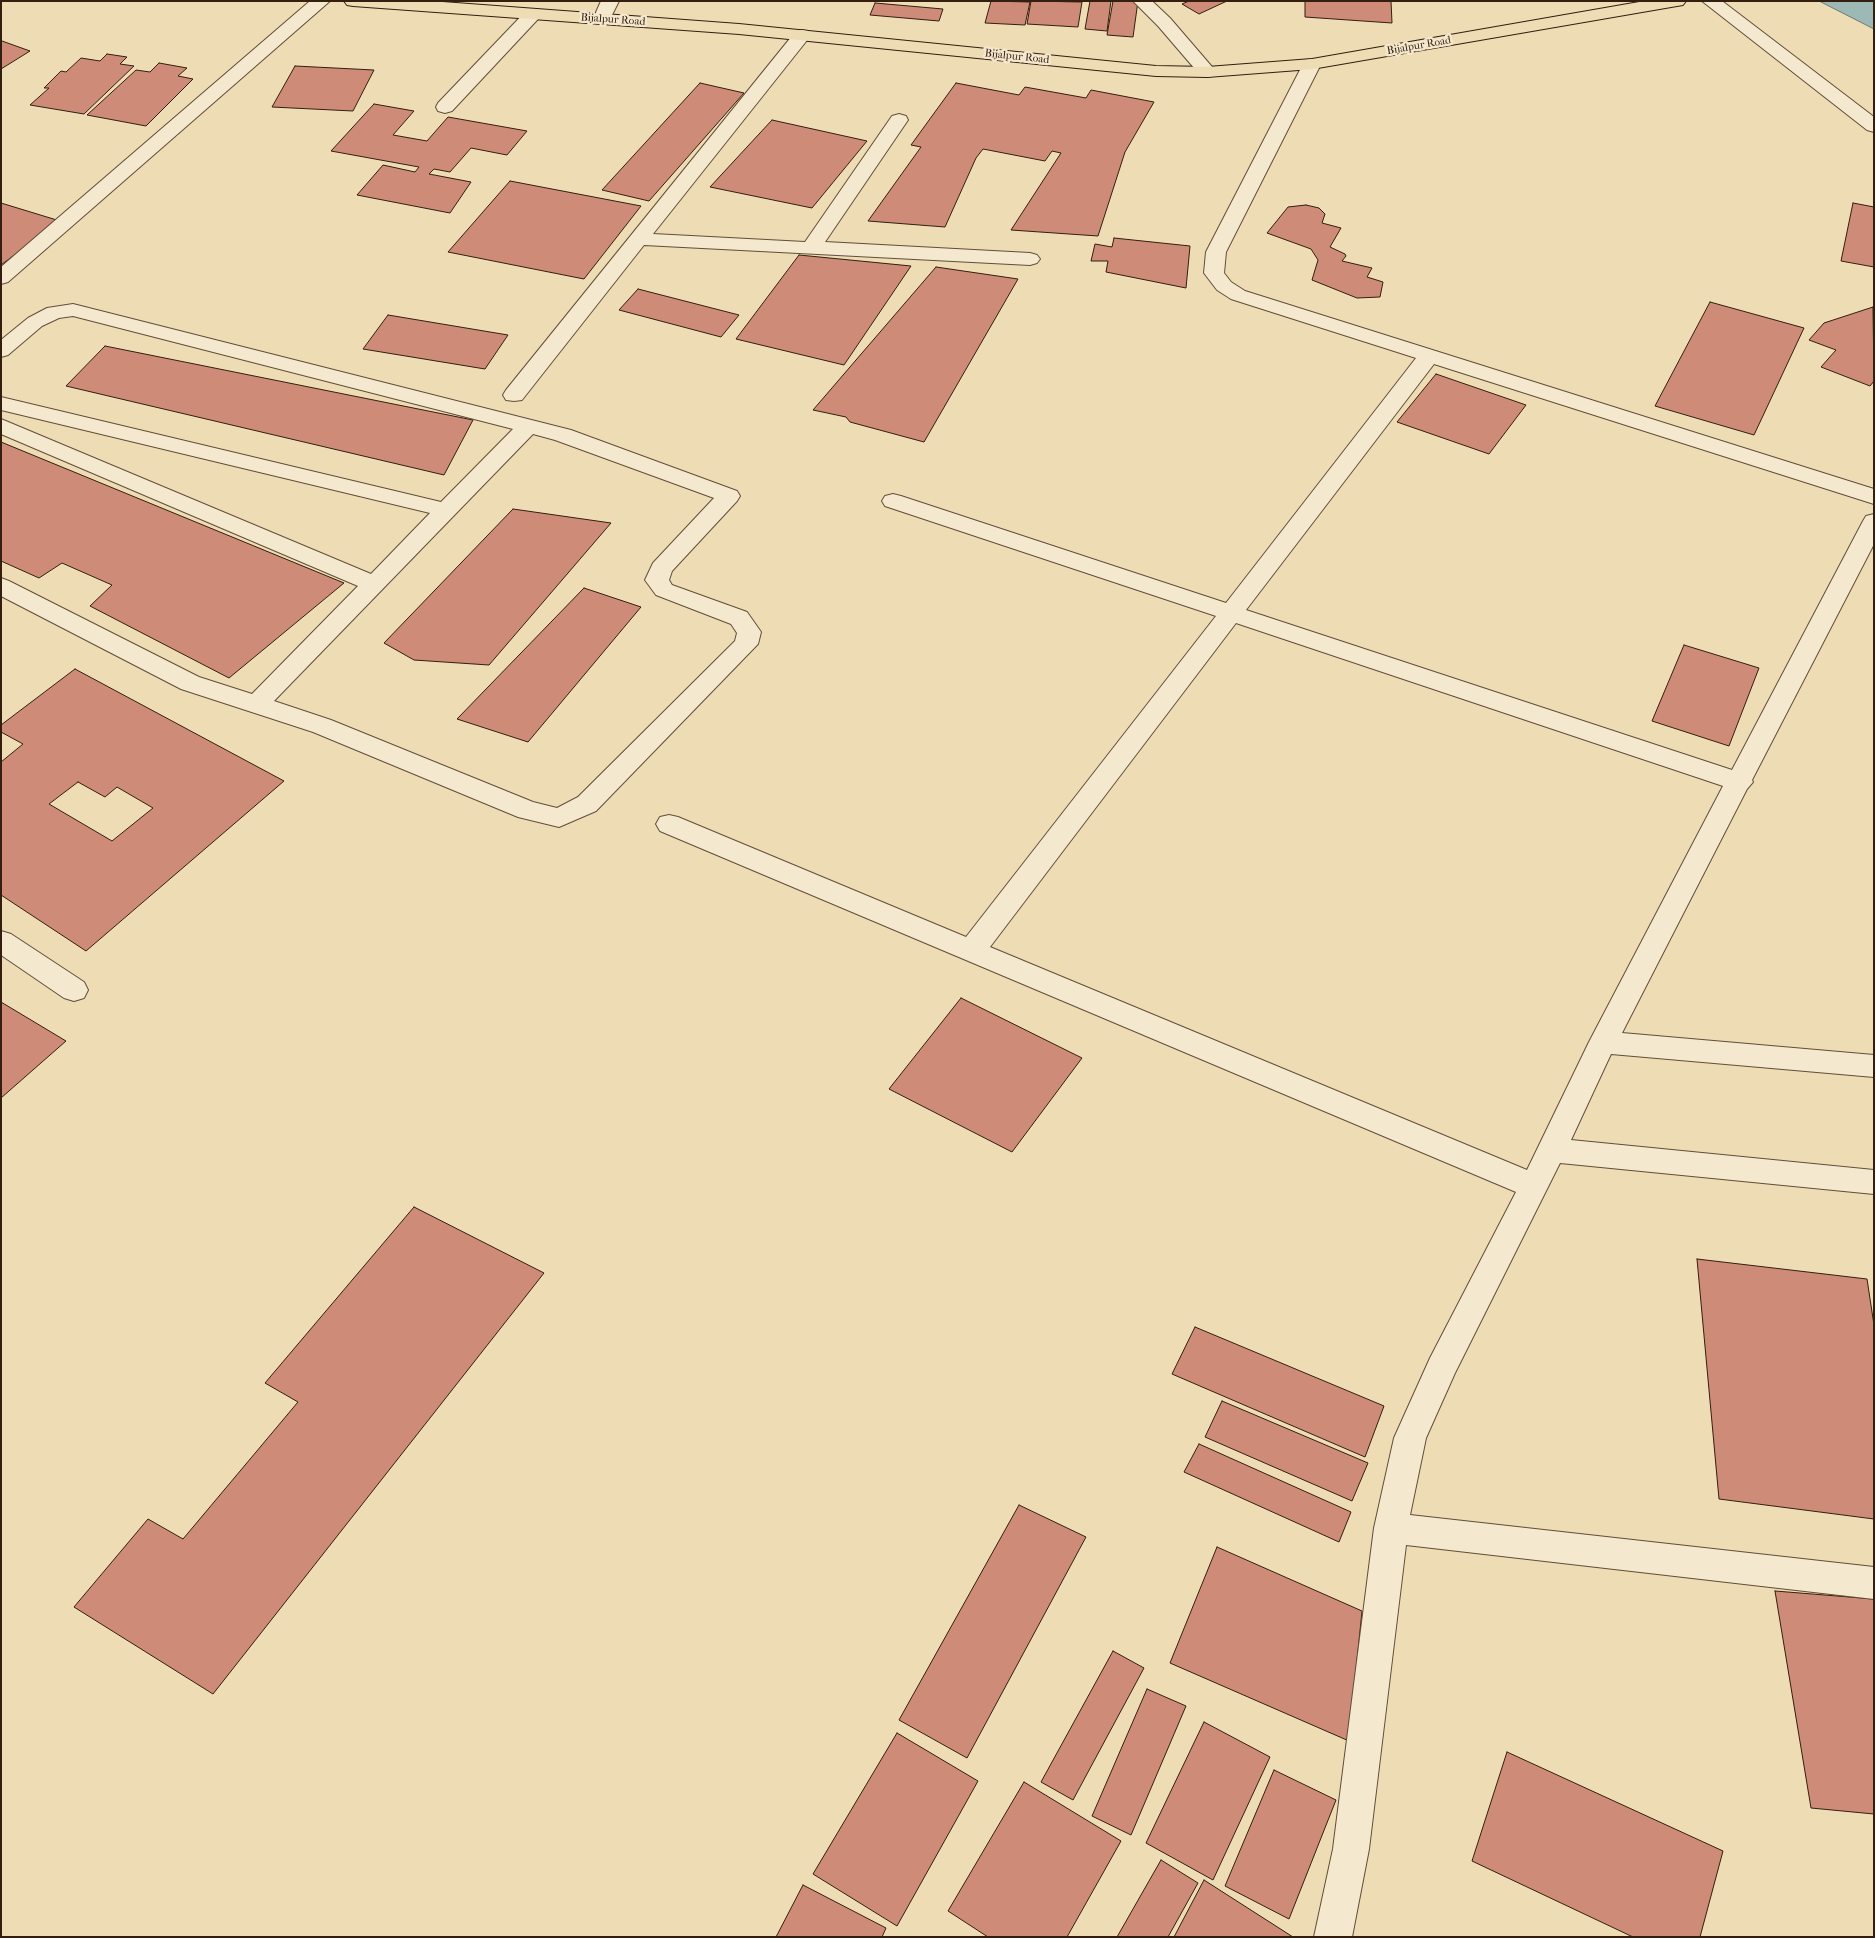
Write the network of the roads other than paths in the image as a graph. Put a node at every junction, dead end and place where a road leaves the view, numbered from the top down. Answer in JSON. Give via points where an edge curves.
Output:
{"nodes":[{"id":1,"x":321,"y":1,"type":"edge"},
{"id":2,"x":353,"y":1,"type":"edge"},
{"id":3,"x":610,"y":1,"type":"edge"},
{"id":4,"x":1142,"y":1,"type":"edge"},
{"id":5,"x":1676,"y":1,"type":"edge"},
{"id":6,"x":1711,"y":1,"type":"edge"},
{"id":7,"x":533,"y":14,"type":"junction"},
{"id":8,"x":602,"y":19,"type":"junction"},
{"id":9,"x":802,"y":35,"type":"junction"},
{"id":10,"x":1312,"y":64,"type":"junction"},
{"id":11,"x":1207,"y":72,"type":"junction"},
{"id":12,"x":445,"y":107,"type":"dead end"},
{"id":13,"x":899,"y":120,"type":"dead end"},
{"id":14,"x":1874,"y":126,"type":"edge"},
{"id":15,"x":639,"y":239,"type":"junction"},
{"id":16,"x":811,"y":248,"type":"junction"},
{"id":17,"x":1030,"y":259,"type":"dead end"},
{"id":18,"x":1,"y":278,"type":"edge"},
{"id":19,"x":1,"y":351,"type":"edge"},
{"id":20,"x":1429,"y":356,"type":"junction"},
{"id":21,"x":514,"y":395,"type":"dead end"},
{"id":22,"x":1,"y":403,"type":"edge"},
{"id":23,"x":1,"y":426,"type":"edge"},
{"id":24,"x":527,"y":427,"type":"junction"},
{"id":25,"x":1874,"y":497,"type":"edge"},
{"id":26,"x":892,"y":501,"type":"dead end"},
{"id":27,"x":446,"y":510,"type":"junction"},
{"id":28,"x":1874,"y":520,"type":"edge"},
{"id":29,"x":374,"y":584,"type":"junction"},
{"id":30,"x":1,"y":586,"type":"edge"},
{"id":31,"x":1231,"y":613,"type":"junction"},
{"id":32,"x":256,"y":704,"type":"junction"},
{"id":33,"x":1740,"y":782,"type":"junction"},
{"id":34,"x":669,"y":824,"type":"dead end"},
{"id":35,"x":1,"y":941,"type":"edge"},
{"id":36,"x":971,"y":951,"type":"junction"},
{"id":37,"x":74,"y":990,"type":"dead end"},
{"id":38,"x":1604,"y":1042,"type":"junction"},
{"id":39,"x":1874,"y":1066,"type":"edge"},
{"id":40,"x":1552,"y":1150,"type":"junction"},
{"id":41,"x":1874,"y":1182,"type":"edge"},
{"id":42,"x":1534,"y":1186,"type":"junction"},
{"id":43,"x":1391,"y":1528,"type":"junction"},
{"id":44,"x":1874,"y":1583,"type":"edge"},
{"id":45,"x":1333,"y":1937,"type":"edge"}],
"edges":[{"from":1,"to":18,"type":"street"},
{"from":2,"to":7,"type":"main road","name":"Bijalpur Road"},
{"from":3,"to":8,"type":"street"},
{"from":4,"to":11,"type":"street"},
{"from":5,"to":10,"type":"main road","name":"Bijalpur Road"},
{"from":6,"to":14,"type":"street"},
{"from":7,"to":8,"type":"main road","name":"Bijalpur Road"},
{"from":7,"to":12,"type":"street"},
{"from":8,"to":9,"type":"main road","name":"Bijalpur Road"},
{"from":9,"to":11,"type":"main road","name":"Bijalpur Road","via":[[1156,72]]},
{"from":9,"to":15,"type":"street"},
{"from":10,"to":11,"type":"main road","name":"Bijalpur Road"},
{"from":10,"to":20,"type":"street","via":[[1216,252],[1214,274],[1238,295]]},
{"from":13,"to":16,"type":"street"},
{"from":15,"to":16,"type":"street"},
{"from":15,"to":21,"type":"street"},
{"from":16,"to":17,"type":"street"},
{"from":19,"to":24,"type":"street","via":[[35,322],[54,312],[73,310]]},
{"from":20,"to":25,"type":"street"},
{"from":20,"to":31,"type":"street"},
{"from":22,"to":27,"type":"street"},
{"from":23,"to":29,"type":"street"},
{"from":24,"to":27,"type":"street"},
{"from":24,"to":32,"type":"street","via":[[563,436],[729,496],[661,568],[657,580],[664,590],[738,618],[749,632],[746,644],[587,804],[558,818],[527,810],[322,726]]},
{"from":26,"to":31,"type":"street"},
{"from":27,"to":29,"type":"street"},
{"from":28,"to":33,"type":"street"},
{"from":29,"to":32,"type":"street"},
{"from":30,"to":32,"type":"street","via":[[190,683]]},
{"from":31,"to":33,"type":"street"},
{"from":31,"to":36,"type":"street"},
{"from":33,"to":38,"type":"street"},
{"from":34,"to":36,"type":"street"},
{"from":35,"to":37,"type":"street"},
{"from":36,"to":42,"type":"street"},
{"from":38,"to":39,"type":"street"},
{"from":38,"to":40,"type":"street"},
{"from":40,"to":41,"type":"street"},
{"from":40,"to":42,"type":"street"},
{"from":42,"to":43,"type":"street","via":[[1441,1368],[1410,1438]]},
{"from":43,"to":44,"type":"street"},
{"from":43,"to":45,"type":"street","via":[[1351,1849]]}]}
